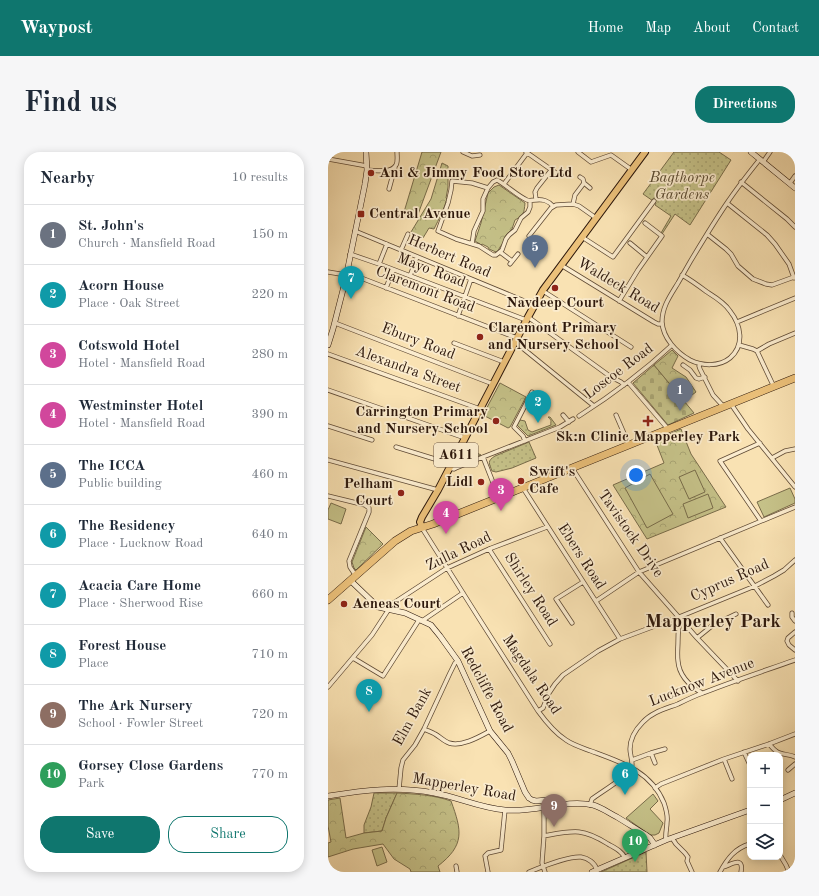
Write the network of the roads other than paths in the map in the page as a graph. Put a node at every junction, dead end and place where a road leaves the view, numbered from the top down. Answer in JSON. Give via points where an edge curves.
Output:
{"nodes":[{"id":1,"x":366,"y":152,"type":"edge"},
{"id":2,"x":397,"y":152,"type":"edge"},
{"id":3,"x":463,"y":152,"type":"edge"},
{"id":4,"x":578,"y":152,"type":"edge"},
{"id":5,"x":645,"y":152,"type":"edge"},
{"id":6,"x":751,"y":152,"type":"edge"},
{"id":7,"x":770,"y":152,"type":"edge"},
{"id":8,"x":528,"y":153,"type":"edge"},
{"id":9,"x":611,"y":153,"type":"edge"},
{"id":10,"x":480,"y":155,"type":"dead end"},
{"id":11,"x":328,"y":159,"type":"edge"},
{"id":12,"x":761,"y":160,"type":"junction"},
{"id":13,"x":396,"y":165,"type":"junction"},
{"id":14,"x":367,"y":168,"type":"junction"},
{"id":15,"x":552,"y":169,"type":"junction"},
{"id":16,"x":632,"y":170,"type":"junction"},
{"id":17,"x":556,"y":173,"type":"dead end"},
{"id":18,"x":795,"y":176,"type":"edge"},
{"id":19,"x":580,"y":177,"type":"dead end"},
{"id":20,"x":742,"y":182,"type":"junction"},
{"id":21,"x":584,"y":183,"type":"junction"},
{"id":22,"x":790,"y":183,"type":"junction"},
{"id":23,"x":504,"y":184,"type":"junction"},
{"id":24,"x":488,"y":188,"type":"junction"},
{"id":25,"x":590,"y":188,"type":"dead end"},
{"id":26,"x":795,"y":188,"type":"edge"},
{"id":27,"x":389,"y":189,"type":"dead end"},
{"id":28,"x":536,"y":200,"type":"junction"},
{"id":29,"x":530,"y":201,"type":"junction"},
{"id":30,"x":654,"y":201,"type":"dead end"},
{"id":31,"x":727,"y":203,"type":"junction"},
{"id":32,"x":573,"y":204,"type":"junction"},
{"id":33,"x":553,"y":206,"type":"junction"},
{"id":34,"x":596,"y":218,"type":"junction"},
{"id":35,"x":645,"y":223,"type":"dead end"},
{"id":36,"x":795,"y":227,"type":"edge"},
{"id":37,"x":355,"y":231,"type":"junction"},
{"id":38,"x":408,"y":234,"type":"dead end"},
{"id":39,"x":707,"y":234,"type":"junction"},
{"id":40,"x":529,"y":236,"type":"dead end"},
{"id":41,"x":582,"y":237,"type":"junction"},
{"id":42,"x":630,"y":243,"type":"dead end"},
{"id":43,"x":387,"y":244,"type":"junction"},
{"id":44,"x":472,"y":244,"type":"junction"},
{"id":45,"x":402,"y":250,"type":"junction"},
{"id":46,"x":500,"y":252,"type":"junction"},
{"id":47,"x":350,"y":254,"type":"junction"},
{"id":48,"x":518,"y":254,"type":"dead end"},
{"id":49,"x":417,"y":257,"type":"junction"},
{"id":50,"x":647,"y":257,"type":"junction"},
{"id":51,"x":379,"y":264,"type":"junction"},
{"id":52,"x":561,"y":265,"type":"junction"},
{"id":53,"x":393,"y":270,"type":"junction"},
{"id":54,"x":328,"y":272,"type":"edge"},
{"id":55,"x":346,"y":274,"type":"junction"},
{"id":56,"x":682,"y":275,"type":"junction"},
{"id":57,"x":410,"y":276,"type":"junction"},
{"id":58,"x":795,"y":278,"type":"edge"},
{"id":59,"x":471,"y":279,"type":"junction"},
{"id":60,"x":386,"y":288,"type":"junction"},
{"id":61,"x":543,"y":291,"type":"junction"},
{"id":62,"x":465,"y":297,"type":"junction"},
{"id":63,"x":795,"y":298,"type":"edge"},
{"id":64,"x":619,"y":302,"type":"junction"},
{"id":65,"x":534,"y":306,"type":"junction"},
{"id":66,"x":458,"y":316,"type":"junction"},
{"id":67,"x":527,"y":319,"type":"junction"},
{"id":68,"x":737,"y":322,"type":"junction"},
{"id":69,"x":335,"y":323,"type":"junction"},
{"id":70,"x":662,"y":324,"type":"junction"},
{"id":71,"x":795,"y":334,"type":"edge"},
{"id":72,"x":516,"y":340,"type":"junction"},
{"id":73,"x":454,"y":343,"type":"dead end"},
{"id":74,"x":328,"y":345,"type":"edge"},
{"id":75,"x":672,"y":345,"type":"junction"},
{"id":76,"x":739,"y":345,"type":"junction"},
{"id":77,"x":628,"y":347,"type":"dead end"},
{"id":78,"x":757,"y":351,"type":"junction"},
{"id":79,"x":328,"y":354,"type":"edge"},
{"id":80,"x":504,"y":362,"type":"junction"},
{"id":81,"x":700,"y":364,"type":"junction"},
{"id":82,"x":682,"y":365,"type":"dead end"},
{"id":83,"x":705,"y":377,"type":"junction"},
{"id":84,"x":795,"y":378,"type":"edge"},
{"id":85,"x":628,"y":382,"type":"junction"},
{"id":86,"x":493,"y":384,"type":"junction"},
{"id":87,"x":624,"y":385,"type":"junction"},
{"id":88,"x":774,"y":387,"type":"junction"},
{"id":89,"x":328,"y":390,"type":"edge"},
{"id":90,"x":545,"y":401,"type":"dead end"},
{"id":91,"x":594,"y":406,"type":"junction"},
{"id":92,"x":727,"y":406,"type":"junction"},
{"id":93,"x":480,"y":409,"type":"junction"},
{"id":94,"x":616,"y":415,"type":"dead end"},
{"id":95,"x":563,"y":416,"type":"dead end"},
{"id":96,"x":579,"y":416,"type":"dead end"},
{"id":97,"x":573,"y":420,"type":"dead end"},
{"id":98,"x":569,"y":422,"type":"junction"},
{"id":99,"x":328,"y":426,"type":"edge"},
{"id":100,"x":668,"y":429,"type":"junction"},
{"id":101,"x":465,"y":438,"type":"junction"},
{"id":102,"x":372,"y":440,"type":"dead end"},
{"id":103,"x":525,"y":441,"type":"junction"},
{"id":104,"x":760,"y":443,"type":"junction"},
{"id":105,"x":629,"y":445,"type":"junction"},
{"id":106,"x":396,"y":447,"type":"dead end"},
{"id":107,"x":795,"y":449,"type":"edge"},
{"id":108,"x":483,"y":457,"type":"junction"},
{"id":109,"x":772,"y":458,"type":"junction"},
{"id":110,"x":328,"y":460,"type":"edge"},
{"id":111,"x":450,"y":466,"type":"junction"},
{"id":112,"x":572,"y":468,"type":"junction"},
{"id":113,"x":795,"y":487,"type":"edge"},
{"id":114,"x":523,"y":488,"type":"junction"},
{"id":115,"x":438,"y":490,"type":"junction"},
{"id":116,"x":328,"y":496,"type":"edge"},
{"id":117,"x":499,"y":498,"type":"junction"},
{"id":118,"x":795,"y":507,"type":"edge"},
{"id":119,"x":761,"y":521,"type":"junction"},
{"id":120,"x":421,"y":525,"type":"junction"},
{"id":121,"x":547,"y":527,"type":"junction"},
{"id":122,"x":720,"y":538,"type":"junction"},
{"id":123,"x":489,"y":549,"type":"junction"},
{"id":124,"x":795,"y":560,"type":"edge"},
{"id":125,"x":447,"y":568,"type":"junction"},
{"id":126,"x":639,"y":572,"type":"junction"},
{"id":127,"x":354,"y":578,"type":"junction"},
{"id":128,"x":583,"y":582,"type":"junction"},
{"id":129,"x":755,"y":586,"type":"junction"},
{"id":130,"x":463,"y":593,"type":"junction"},
{"id":131,"x":328,"y":600,"type":"edge"},
{"id":132,"x":596,"y":601,"type":"junction"},
{"id":133,"x":768,"y":605,"type":"dead end"},
{"id":134,"x":389,"y":609,"type":"junction"},
{"id":135,"x":792,"y":613,"type":"dead end"},
{"id":136,"x":736,"y":614,"type":"dead end"},
{"id":137,"x":680,"y":618,"type":"junction"},
{"id":138,"x":420,"y":620,"type":"junction"},
{"id":139,"x":795,"y":621,"type":"edge"},
{"id":140,"x":572,"y":623,"type":"dead end"},
{"id":141,"x":795,"y":632,"type":"edge"},
{"id":142,"x":697,"y":638,"type":"junction"},
{"id":143,"x":620,"y":639,"type":"junction"},
{"id":144,"x":550,"y":644,"type":"dead end"},
{"id":145,"x":795,"y":650,"type":"edge"},
{"id":146,"x":352,"y":658,"type":"junction"},
{"id":147,"x":795,"y":660,"type":"edge"},
{"id":148,"x":458,"y":661,"type":"junction"},
{"id":149,"x":738,"y":681,"type":"junction"},
{"id":150,"x":328,"y":687,"type":"edge"},
{"id":151,"x":702,"y":693,"type":"junction"},
{"id":152,"x":538,"y":711,"type":"junction"},
{"id":153,"x":424,"y":729,"type":"junction"},
{"id":154,"x":490,"y":731,"type":"junction"},
{"id":155,"x":795,"y":734,"type":"edge"},
{"id":156,"x":769,"y":744,"type":"junction"},
{"id":157,"x":665,"y":749,"type":"dead end"},
{"id":158,"x":744,"y":752,"type":"junction"},
{"id":159,"x":651,"y":753,"type":"junction"},
{"id":160,"x":795,"y":757,"type":"edge"},
{"id":161,"x":747,"y":758,"type":"edge"},
{"id":162,"x":724,"y":759,"type":"junction"},
{"id":163,"x":632,"y":760,"type":"junction"},
{"id":164,"x":655,"y":763,"type":"dead end"},
{"id":165,"x":795,"y":764,"type":"edge"},
{"id":166,"x":632,"y":767,"type":"junction"},
{"id":167,"x":788,"y":770,"type":"dead end"},
{"id":168,"x":732,"y":779,"type":"dead end"},
{"id":169,"x":655,"y":788,"type":"junction"},
{"id":170,"x":400,"y":789,"type":"junction"},
{"id":171,"x":795,"y":793,"type":"edge"},
{"id":172,"x":328,"y":796,"type":"edge"},
{"id":173,"x":783,"y":799,"type":"edge"},
{"id":174,"x":563,"y":805,"type":"junction"},
{"id":175,"x":590,"y":805,"type":"junction"},
{"id":176,"x":544,"y":808,"type":"junction"},
{"id":177,"x":505,"y":810,"type":"junction"},
{"id":178,"x":747,"y":811,"type":"edge"},
{"id":179,"x":544,"y":836,"type":"junction"},
{"id":180,"x":672,"y":838,"type":"junction"},
{"id":181,"x":666,"y":840,"type":"junction"},
{"id":182,"x":655,"y":845,"type":"junction"},
{"id":183,"x":747,"y":845,"type":"edge"},
{"id":184,"x":625,"y":858,"type":"junction"},
{"id":185,"x":783,"y":859,"type":"edge"},
{"id":186,"x":456,"y":866,"type":"dead end"},
{"id":187,"x":543,"y":867,"type":"junction"},
{"id":188,"x":723,"y":867,"type":"junction"},
{"id":189,"x":595,"y":871,"type":"edge"},
{"id":190,"x":457,"y":872,"type":"edge"},
{"id":191,"x":488,"y":872,"type":"edge"},
{"id":192,"x":530,"y":872,"type":"edge"},
{"id":193,"x":545,"y":872,"type":"edge"},
{"id":194,"x":692,"y":872,"type":"edge"},
{"id":195,"x":720,"y":872,"type":"edge"},
{"id":196,"x":741,"y":872,"type":"edge"},
{"id":197,"x":789,"y":872,"type":"edge"}],
"edges":[{"from":1,"to":14,"type":"street"},
{"from":2,"to":13,"type":"street"},
{"from":3,"to":10,"type":"street","via":[[472,156]]},
{"from":4,"to":9,"type":"street","via":[[591,162]]},
{"from":5,"to":16,"type":"main road","number":"A611"},
{"from":6,"to":12,"type":"street"},
{"from":7,"to":12,"type":"street"},
{"from":8,"to":15,"type":"street"},
{"from":8,"to":23,"type":"street"},
{"from":9,"to":16,"type":"street"},
{"from":11,"to":14,"type":"street"},
{"from":12,"to":20,"type":"street"},
{"from":12,"to":22,"type":"street"},
{"from":13,"to":14,"type":"street","via":[[388,171]]},
{"from":13,"to":27,"type":"street"},
{"from":14,"to":37,"type":"street"},
{"from":15,"to":17,"type":"street"},
{"from":15,"to":28,"type":"street","via":[[537,188]]},
{"from":16,"to":34,"type":"main road","number":"A611"},
{"from":18,"to":22,"type":"street"},
{"from":19,"to":21,"type":"street"},
{"from":20,"to":31,"type":"street"},
{"from":20,"to":36,"type":"street"},
{"from":21,"to":25,"type":"street"},
{"from":21,"to":32,"type":"street","via":[[575,195]]},
{"from":22,"to":26,"type":"street"},
{"from":23,"to":24,"type":"street","via":[[495,180]]},
{"from":23,"to":29,"type":"street"},
{"from":24,"to":44,"type":"street"},
{"from":24,"to":44,"type":"street","via":[[452,181],[448,203],[438,231]]},
{"from":28,"to":29,"type":"street"},
{"from":28,"to":33,"type":"street","via":[[548,202]]},
{"from":29,"to":46,"type":"street","via":[[528,212],[509,235]]},
{"from":30,"to":41,"type":"street","via":[[613,257]]},
{"from":31,"to":39,"type":"street"},
{"from":31,"to":58,"type":"street","via":[[775,244]]},
{"from":32,"to":33,"type":"street"},
{"from":32,"to":34,"type":"street"},
{"from":33,"to":40,"type":"street"},
{"from":34,"to":41,"type":"main road","number":"A611"},
{"from":35,"to":50,"type":"street","via":[[662,236]]},
{"from":37,"to":43,"type":"street","name":"Herbert Road"},
{"from":37,"to":47,"type":"street"},
{"from":38,"to":45,"type":"street"},
{"from":39,"to":56,"type":"street"},
{"from":39,"to":58,"type":"street","via":[[726,249],[738,266],[753,279],[772,285]]},
{"from":41,"to":52,"type":"main road","number":"A611"},
{"from":42,"to":50,"type":"street"},
{"from":43,"to":45,"type":"street","name":"Herbert Road"},
{"from":43,"to":51,"type":"street"},
{"from":44,"to":46,"type":"street","via":[[493,255]]},
{"from":45,"to":49,"type":"street","name":"Herbert Road"},
{"from":46,"to":48,"type":"street","via":[[511,263]]},
{"from":47,"to":51,"type":"street","name":"Mayo Road"},
{"from":47,"to":55,"type":"street"},
{"from":49,"to":57,"type":"street"},
{"from":49,"to":59,"type":"street","name":"Herbert Road"},
{"from":50,"to":64,"type":"street"},
{"from":51,"to":53,"type":"street","name":"Mayo Road"},
{"from":52,"to":61,"type":"main road","number":"A611"},
{"from":52,"to":64,"type":"street","name":"Waldeck Road"},
{"from":53,"to":57,"type":"street","name":"Mayo Road"},
{"from":53,"to":60,"type":"street"},
{"from":54,"to":55,"type":"street","name":"Claremont Road"},
{"from":55,"to":60,"type":"street","name":"Claremont Road"},
{"from":55,"to":69,"type":"street"},
{"from":56,"to":68,"type":"street","via":[[724,304]]},
{"from":56,"to":70,"type":"street","via":[[665,305]]},
{"from":57,"to":62,"type":"street","name":"Mayo Road"},
{"from":59,"to":62,"type":"street"},
{"from":59,"to":65,"type":"street","name":"Herbert Road"},
{"from":60,"to":66,"type":"street","name":"Claremont Road"},
{"from":61,"to":65,"type":"main road","number":"A611"},
{"from":61,"to":77,"type":"street"},
{"from":62,"to":66,"type":"street"},
{"from":62,"to":67,"type":"street","name":"Mayo Road"},
{"from":63,"to":68,"type":"street"},
{"from":64,"to":70,"type":"street","name":"Waldeck Road"},
{"from":65,"to":67,"type":"main road","number":"A611"},
{"from":66,"to":72,"type":"street","name":"Claremont Road"},
{"from":67,"to":72,"type":"main road","number":"A611"},
{"from":67,"to":87,"type":"street","name":"Mayo Road"},
{"from":68,"to":76,"type":"street","via":[[740,333]]},
{"from":69,"to":74,"type":"street"},
{"from":69,"to":86,"type":"street","name":"Ebury Road"},
{"from":70,"to":75,"type":"street"},
{"from":71,"to":78,"type":"street"},
{"from":72,"to":80,"type":"main road","number":"A611"},
{"from":72,"to":91,"type":"street","name":"Claremont Road"},
{"from":73,"to":80,"type":"street"},
{"from":75,"to":81,"type":"street","via":[[681,354]]},
{"from":75,"to":85,"type":"street","name":"Loscoe Road"},
{"from":76,"to":78,"type":"street"},
{"from":76,"to":81,"type":"street","via":[[726,360],[714,364]]},
{"from":78,"to":88,"type":"street"},
{"from":79,"to":93,"type":"street","name":"Alexandra Street"},
{"from":80,"to":86,"type":"main road","number":"A611"},
{"from":81,"to":83,"type":"street"},
{"from":82,"to":83,"type":"street","via":[[690,369],[696,378]]},
{"from":83,"to":92,"type":"street","via":[[713,395]]},
{"from":84,"to":88,"type":"highway"},
{"from":85,"to":87,"type":"street","name":"Loscoe Road"},
{"from":85,"to":100,"type":"street"},
{"from":86,"to":93,"type":"main road","number":"A611"},
{"from":87,"to":91,"type":"street","name":"Loscoe Road"},
{"from":88,"to":92,"type":"highway"},
{"from":89,"to":101,"type":"street"},
{"from":90,"to":103,"type":"street","via":[[532,392],[514,427]]},
{"from":91,"to":96,"type":"street","name":"Loscoe Road"},
{"from":92,"to":100,"type":"highway"},
{"from":92,"to":104,"type":"street"},
{"from":93,"to":101,"type":"main road","number":"A611"},
{"from":94,"to":105,"type":"street"},
{"from":95,"to":98,"type":"street"},
{"from":97,"to":98,"type":"street"},
{"from":98,"to":103,"type":"street"},
{"from":99,"to":102,"type":"street"},
{"from":100,"to":105,"type":"highway"},
{"from":101,"to":111,"type":"main road","number":"A611"},
{"from":103,"to":108,"type":"street"},
{"from":104,"to":109,"type":"street"},
{"from":104,"to":119,"type":"street","via":[[720,461]]},
{"from":105,"to":112,"type":"highway"},
{"from":106,"to":111,"type":"street"},
{"from":107,"to":109,"type":"street"},
{"from":108,"to":111,"type":"street","via":[[454,469]]},
{"from":108,"to":117,"type":"street"},
{"from":109,"to":113,"type":"street"},
{"from":110,"to":115,"type":"street"},
{"from":111,"to":115,"type":"main road","number":"A611"},
{"from":112,"to":114,"type":"highway"},
{"from":112,"to":126,"type":"street","name":"Tavistock Drive"},
{"from":114,"to":117,"type":"highway"},
{"from":114,"to":121,"type":"street","name":"Ebers Road"},
{"from":115,"to":120,"type":"main road","number":"A611","via":[[425,512],[425,520]]},
{"from":116,"to":127,"type":"street","via":[[368,507],[369,512],[350,561]]},
{"from":117,"to":120,"type":"highway","via":[[431,525]]},
{"from":118,"to":119,"type":"street"},
{"from":119,"to":122,"type":"street"},
{"from":120,"to":125,"type":"street","name":"Magdala Road"},
{"from":120,"to":127,"type":"highway","via":[[388,546]]},
{"from":121,"to":123,"type":"street","name":"Zulla Road"},
{"from":121,"to":128,"type":"street","name":"Ebers Road"},
{"from":122,"to":126,"type":"street"},
{"from":122,"to":129,"type":"street"},
{"from":123,"to":125,"type":"street","name":"Zulla Road"},
{"from":123,"to":144,"type":"street","name":"Shirley Road"},
{"from":124,"to":129,"type":"street","name":"Cyprus Road","via":[[784,570]]},
{"from":125,"to":130,"type":"street","name":"Magdala Road"},
{"from":125,"to":134,"type":"street","name":"Zulla Road","via":[[392,604]]},
{"from":126,"to":132,"type":"street"},
{"from":126,"to":137,"type":"street","name":"Tavistock Drive"},
{"from":127,"to":131,"type":"highway"},
{"from":127,"to":134,"type":"street","name":"Redcliffe Road","via":[[376,605]]},
{"from":128,"to":132,"type":"street","name":"Ebers Road"},
{"from":128,"to":140,"type":"street","via":[[556,599]]},
{"from":129,"to":133,"type":"street"},
{"from":129,"to":137,"type":"street","name":"Cyprus Road"},
{"from":130,"to":138,"type":"street"},
{"from":130,"to":152,"type":"street","name":"Magdala Road"},
{"from":132,"to":143,"type":"street","name":"Ebers Road"},
{"from":134,"to":138,"type":"street","name":"Redcliffe Road"},
{"from":134,"to":146,"type":"street","name":"Zulla Road","via":[[372,636]]},
{"from":135,"to":139,"type":"street"},
{"from":136,"to":142,"type":"street","via":[[713,625]]},
{"from":137,"to":142,"type":"street","name":"Tavistock Drive"},
{"from":137,"to":143,"type":"street","name":"Cyprus Road"},
{"from":137,"to":151,"type":"street","via":[[677,650],[679,668],[694,689]]},
{"from":138,"to":146,"type":"street","via":[[382,676]]},
{"from":138,"to":148,"type":"street","name":"Redcliffe Road","via":[[431,626]]},
{"from":141,"to":145,"type":"street","via":[[787,641]]},
{"from":142,"to":149,"type":"street","name":"Tavistock Drive"},
{"from":143,"to":152,"type":"street","name":"Cyprus Road","via":[[563,675],[549,693],[543,708]]},
{"from":146,"to":150,"type":"street","name":"Zulla Road"},
{"from":147,"to":149,"type":"street","name":"Lucknow Avenue"},
{"from":148,"to":153,"type":"street","name":"Elm Bank"},
{"from":148,"to":154,"type":"street","name":"Redcliffe Road"},
{"from":149,"to":151,"type":"street","name":"Lucknow Avenue"},
{"from":151,"to":163,"type":"street","name":"Lucknow Avenue","via":[[645,719],[632,740]]},
{"from":152,"to":166,"type":"street","name":"Magdala Road","via":[[567,741]]},
{"from":153,"to":154,"type":"street","via":[[449,743],[456,744],[478,738]]},
{"from":153,"to":170,"type":"street","name":"Elm Bank","via":[[403,760]]},
{"from":154,"to":174,"type":"street","name":"Redcliffe Road","via":[[508,753],[528,798],[536,801],[557,799]]},
{"from":155,"to":156,"type":"street"},
{"from":156,"to":158,"type":"street"},
{"from":156,"to":160,"type":"street","via":[[776,752]]},
{"from":157,"to":159,"type":"street"},
{"from":158,"to":161,"type":"street"},
{"from":158,"to":162,"type":"street"},
{"from":159,"to":163,"type":"street"},
{"from":159,"to":164,"type":"street"},
{"from":162,"to":168,"type":"street"},
{"from":162,"to":169,"type":"street"},
{"from":163,"to":166,"type":"street","name":"Lucknow Avenue"},
{"from":165,"to":167,"type":"street"},
{"from":166,"to":169,"type":"street","name":"Magdala Road"},
{"from":166,"to":175,"type":"street","via":[[592,799]]},
{"from":169,"to":181,"type":"street","name":"Magdala Road","via":[[666,812]]},
{"from":170,"to":172,"type":"street","name":"Mapperley Road","via":[[367,790]]},
{"from":170,"to":177,"type":"street","name":"Mapperley Road","via":[[434,793]]},
{"from":171,"to":173,"type":"street"},
{"from":174,"to":175,"type":"street","name":"Mapperley Road"},
{"from":174,"to":176,"type":"street","name":"Mapperley Road"},
{"from":175,"to":182,"type":"street","name":"Mapperley Road","via":[[606,811],[646,835]]},
{"from":176,"to":177,"type":"street","name":"Mapperley Road"},
{"from":176,"to":179,"type":"street"},
{"from":177,"to":191,"type":"street","via":[[501,850],[485,856]]},
{"from":178,"to":180,"type":"street"},
{"from":179,"to":184,"type":"street","via":[[583,833],[614,847],[623,853]]},
{"from":179,"to":187,"type":"street"},
{"from":180,"to":181,"type":"street"},
{"from":180,"to":194,"type":"street","via":[[688,858]]},
{"from":181,"to":182,"type":"street"},
{"from":182,"to":184,"type":"street"},
{"from":183,"to":188,"type":"street","via":[[734,852]]},
{"from":184,"to":189,"type":"street"},
{"from":185,"to":197,"type":"street"},
{"from":186,"to":190,"type":"street"},
{"from":187,"to":189,"type":"street","via":[[581,857],[596,866]]},
{"from":187,"to":192,"type":"street"},
{"from":187,"to":193,"type":"street"},
{"from":188,"to":195,"type":"street"},
{"from":188,"to":196,"type":"street","via":[[738,862],[742,866]]}]}
